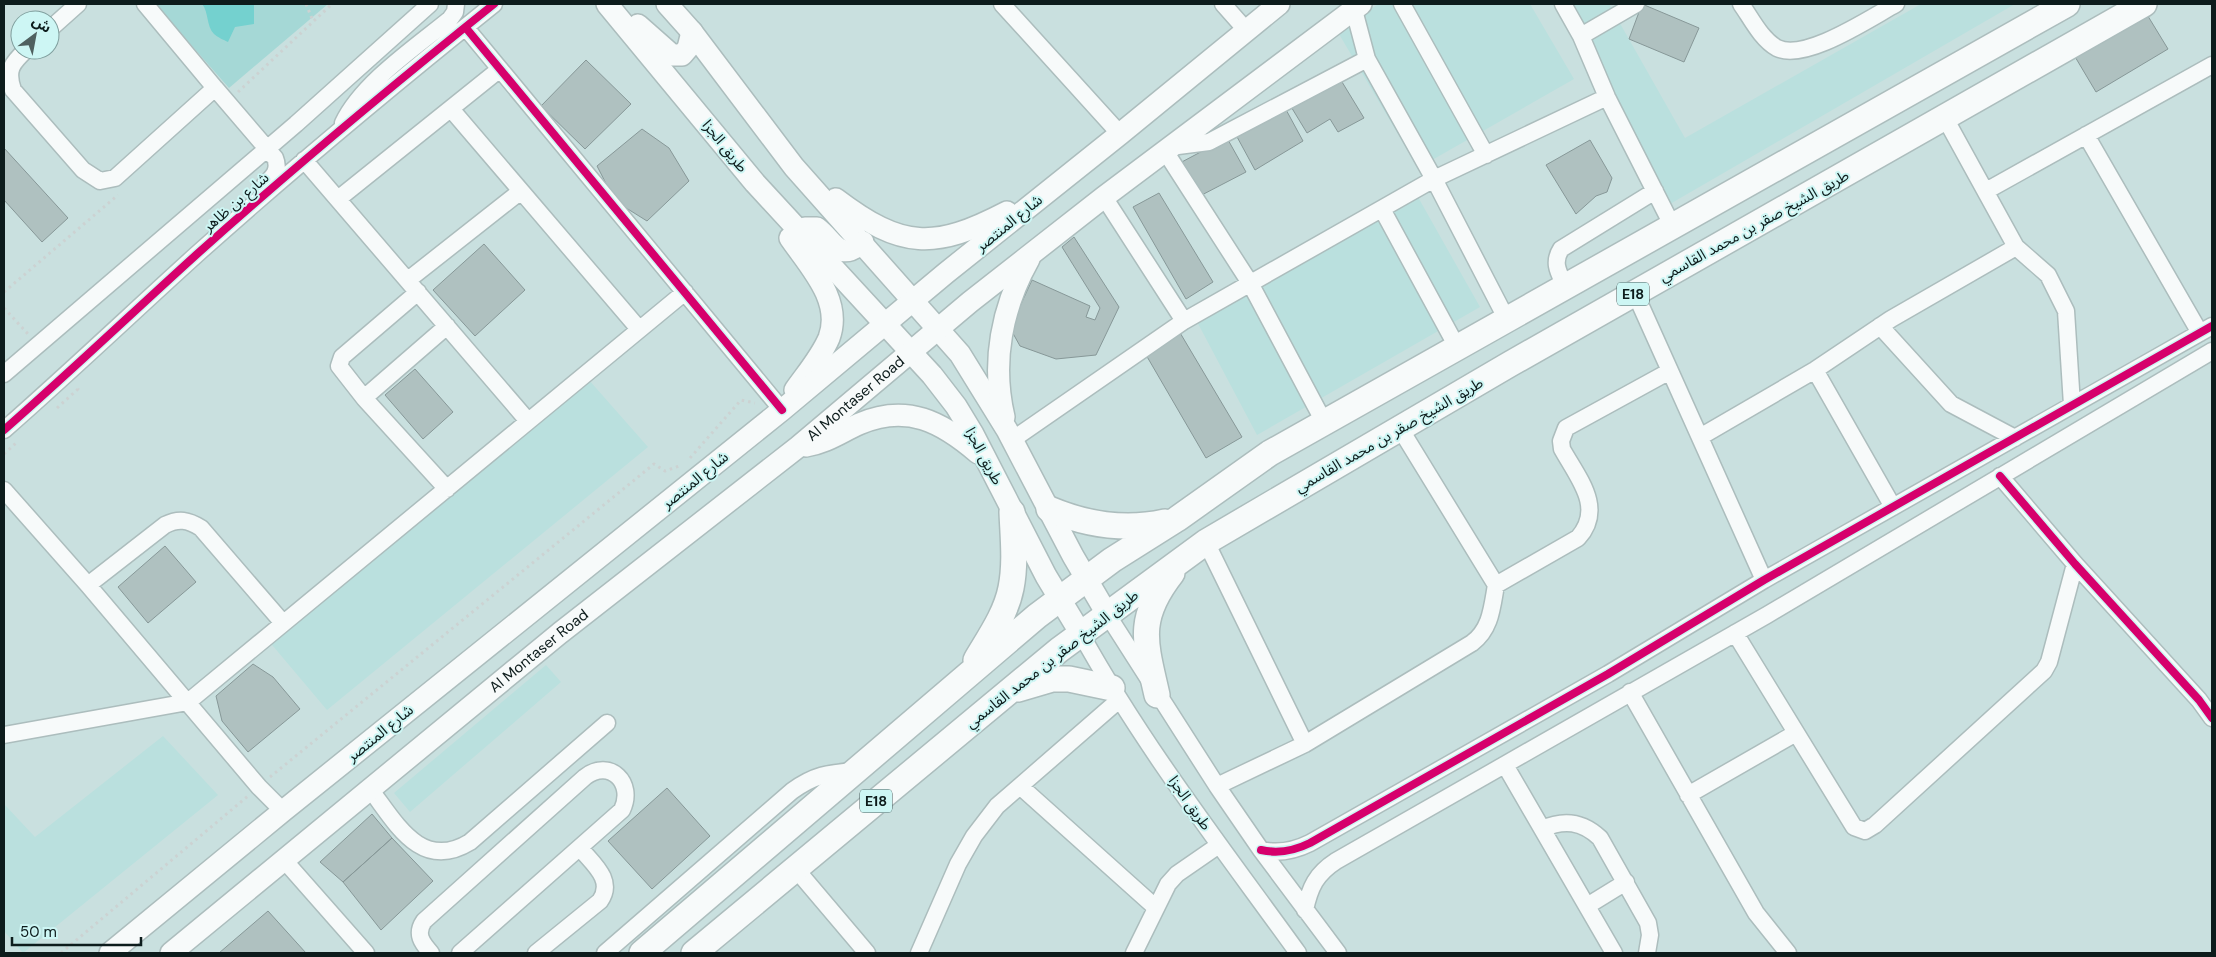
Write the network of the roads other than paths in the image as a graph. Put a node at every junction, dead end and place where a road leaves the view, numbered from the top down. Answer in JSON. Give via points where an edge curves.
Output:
{"nodes":[{"id":1,"x":78,"y":4,"type":"edge"},
{"id":2,"x":145,"y":4,"type":"edge"},
{"id":3,"x":430,"y":4,"type":"edge"},
{"id":4,"x":456,"y":4,"type":"edge"},
{"id":5,"x":494,"y":4,"type":"edge"},
{"id":6,"x":607,"y":4,"type":"edge"},
{"id":7,"x":614,"y":4,"type":"edge"},
{"id":8,"x":667,"y":4,"type":"edge"},
{"id":9,"x":1002,"y":4,"type":"edge"},
{"id":10,"x":1223,"y":4,"type":"edge"},
{"id":11,"x":1279,"y":4,"type":"edge"},
{"id":12,"x":1402,"y":4,"type":"edge"},
{"id":13,"x":1563,"y":4,"type":"edge"},
{"id":14,"x":1741,"y":4,"type":"edge"},
{"id":15,"x":1896,"y":4,"type":"edge"},
{"id":16,"x":2067,"y":4,"type":"edge"},
{"id":17,"x":2144,"y":4,"type":"edge"},
{"id":18,"x":1631,"y":5,"type":"edge"},
{"id":19,"x":1357,"y":7,"type":"edge"},
{"id":20,"x":60,"y":20,"type":"edge"},
{"id":21,"x":466,"y":28,"type":"junction"},
{"id":22,"x":1246,"y":30,"type":"junction"},
{"id":23,"x":692,"y":32,"type":"junction"},
{"id":24,"x":1581,"y":36,"type":"junction"},
{"id":25,"x":1367,"y":59,"type":"junction"},
{"id":26,"x":15,"y":60,"type":"edge"},
{"id":27,"x":2212,"y":65,"type":"edge"},
{"id":28,"x":500,"y":69,"type":"junction"},
{"id":29,"x":215,"y":88,"type":"junction"},
{"id":30,"x":1608,"y":97,"type":"junction"},
{"id":31,"x":451,"y":109,"type":"junction"},
{"id":32,"x":1945,"y":118,"type":"junction"},
{"id":33,"x":341,"y":130,"type":"junction"},
{"id":34,"x":1120,"y":134,"type":"junction"},
{"id":35,"x":2086,"y":136,"type":"junction"},
{"id":36,"x":267,"y":149,"type":"junction"},
{"id":37,"x":1168,"y":149,"type":"junction"},
{"id":38,"x":1486,"y":155,"type":"junction"},
{"id":39,"x":304,"y":160,"type":"junction"},
{"id":40,"x":794,"y":167,"type":"junction"},
{"id":41,"x":1434,"y":179,"type":"junction"},
{"id":42,"x":755,"y":183,"type":"junction"},
{"id":43,"x":1054,"y":187,"type":"junction"},
{"id":44,"x":521,"y":191,"type":"junction"},
{"id":45,"x":1655,"y":191,"type":"junction"},
{"id":46,"x":1986,"y":192,"type":"junction"},
{"id":47,"x":1104,"y":197,"type":"junction"},
{"id":48,"x":338,"y":199,"type":"junction"},
{"id":49,"x":1382,"y":209,"type":"junction"},
{"id":50,"x":1672,"y":225,"type":"junction"},
{"id":51,"x":799,"y":232,"type":"junction"},
{"id":52,"x":863,"y":242,"type":"junction"},
{"id":53,"x":2016,"y":247,"type":"junction"},
{"id":54,"x":1033,"y":252,"type":"junction"},
{"id":55,"x":196,"y":255,"type":"junction"},
{"id":56,"x":1250,"y":283,"type":"junction"},
{"id":57,"x":413,"y":286,"type":"junction"},
{"id":58,"x":1565,"y":286,"type":"junction"},
{"id":59,"x":684,"y":292,"type":"junction"},
{"id":60,"x":1635,"y":293,"type":"junction"},
{"id":61,"x":913,"y":301,"type":"junction"},
{"id":62,"x":1506,"y":318,"type":"junction"},
{"id":63,"x":1184,"y":321,"type":"junction"},
{"id":64,"x":885,"y":325,"type":"junction"},
{"id":65,"x":447,"y":326,"type":"junction"},
{"id":66,"x":1880,"y":326,"type":"junction"},
{"id":67,"x":938,"y":329,"type":"junction"},
{"id":68,"x":2206,"y":329,"type":"edge"},
{"id":69,"x":639,"y":330,"type":"junction"},
{"id":70,"x":1457,"y":347,"type":"junction"},
{"id":71,"x":2212,"y":351,"type":"edge"},
{"id":72,"x":911,"y":353,"type":"junction"},
{"id":73,"x":1670,"y":370,"type":"junction"},
{"id":74,"x":1815,"y":370,"type":"junction"},
{"id":75,"x":4,"y":374,"type":"edge"},
{"id":76,"x":364,"y":398,"type":"junction"},
{"id":77,"x":2072,"y":405,"type":"junction"},
{"id":78,"x":782,"y":410,"type":"junction"},
{"id":79,"x":528,"y":421,"type":"junction"},
{"id":80,"x":1324,"y":422,"type":"junction"},
{"id":81,"x":4,"y":430,"type":"edge"},
{"id":82,"x":1401,"y":430,"type":"junction"},
{"id":83,"x":1009,"y":435,"type":"junction"},
{"id":84,"x":1700,"y":437,"type":"junction"},
{"id":85,"x":2015,"y":438,"type":"junction"},
{"id":86,"x":798,"y":448,"type":"junction"},
{"id":87,"x":987,"y":461,"type":"junction"},
{"id":88,"x":2000,"y":476,"type":"junction"},
{"id":89,"x":446,"y":489,"type":"junction"},
{"id":90,"x":4,"y":490,"type":"edge"},
{"id":91,"x":1893,"y":507,"type":"junction"},
{"id":92,"x":1049,"y":509,"type":"junction"},
{"id":93,"x":1012,"y":512,"type":"junction"},
{"id":94,"x":1177,"y":518,"type":"junction"},
{"id":95,"x":1206,"y":542,"type":"junction"},
{"id":96,"x":1185,"y":557,"type":"junction"},
{"id":97,"x":2075,"y":564,"type":"junction"},
{"id":98,"x":1086,"y":579,"type":"junction"},
{"id":99,"x":1764,"y":580,"type":"junction"},
{"id":100,"x":1496,"y":584,"type":"junction"},
{"id":101,"x":88,"y":586,"type":"junction"},
{"id":102,"x":1060,"y":599,"type":"junction"},
{"id":103,"x":1106,"y":614,"type":"junction"},
{"id":104,"x":283,"y":623,"type":"junction"},
{"id":105,"x":1735,"y":633,"type":"junction"},
{"id":106,"x":1081,"y":634,"type":"junction"},
{"id":107,"x":969,"y":673,"type":"junction"},
{"id":108,"x":1008,"y":692,"type":"junction"},
{"id":109,"x":1630,"y":692,"type":"junction"},
{"id":110,"x":1116,"y":694,"type":"junction"},
{"id":111,"x":1157,"y":695,"type":"junction"},
{"id":112,"x":188,"y":702,"type":"junction"},
{"id":113,"x":2212,"y":718,"type":"edge"},
{"id":114,"x":607,"y":723,"type":"dead end"},
{"id":115,"x":1796,"y":733,"type":"junction"},
{"id":116,"x":4,"y":734,"type":"edge"},
{"id":117,"x":1305,"y":744,"type":"junction"},
{"id":118,"x":1505,"y":765,"type":"junction"},
{"id":119,"x":854,"y":771,"type":"junction"},
{"id":120,"x":1020,"y":786,"type":"junction"},
{"id":121,"x":1217,"y":786,"type":"junction"},
{"id":122,"x":370,"y":789,"type":"junction"},
{"id":123,"x":1688,"y":795,"type":"junction"},
{"id":124,"x":284,"y":811,"type":"junction"},
{"id":125,"x":1351,"y":820,"type":"junction"},
{"id":126,"x":1542,"y":830,"type":"junction"},
{"id":127,"x":1368,"y":843,"type":"junction"},
{"id":128,"x":1219,"y":845,"type":"junction"},
{"id":129,"x":580,"y":848,"type":"junction"},
{"id":130,"x":1261,"y":850,"type":"junction"},
{"id":131,"x":284,"y":860,"type":"junction"},
{"id":132,"x":795,"y":868,"type":"junction"},
{"id":133,"x":1626,"y":882,"type":"junction"},
{"id":134,"x":1587,"y":906,"type":"junction"},
{"id":135,"x":1155,"y":907,"type":"junction"},
{"id":136,"x":1305,"y":910,"type":"junction"},
{"id":137,"x":1609,"y":951,"type":"edge"},
{"id":138,"x":110,"y":953,"type":"edge"},
{"id":139,"x":171,"y":953,"type":"edge"},
{"id":140,"x":366,"y":953,"type":"edge"},
{"id":141,"x":432,"y":953,"type":"edge"},
{"id":142,"x":460,"y":953,"type":"edge"},
{"id":143,"x":536,"y":953,"type":"edge"},
{"id":144,"x":605,"y":953,"type":"edge"},
{"id":145,"x":642,"y":953,"type":"edge"},
{"id":146,"x":694,"y":953,"type":"edge"},
{"id":147,"x":867,"y":953,"type":"edge"},
{"id":148,"x":919,"y":953,"type":"edge"},
{"id":149,"x":1134,"y":953,"type":"edge"},
{"id":150,"x":1298,"y":953,"type":"edge"},
{"id":151,"x":1338,"y":953,"type":"edge"},
{"id":152,"x":1647,"y":953,"type":"edge"},
{"id":153,"x":1788,"y":953,"type":"edge"}],
"edges":[{"from":1,"to":20,"type":"street"},
{"from":2,"to":29,"type":"street"},
{"from":3,"to":36,"type":"street","name":"شارع بن ظاهر"},
{"from":4,"to":33,"type":"street","via":[[450,19],[364,92]]},
{"from":5,"to":21,"type":"street","name":"شارع بن ظاهر"},
{"from":6,"to":42,"type":"main road","name":"طريق الجزا"},
{"from":7,"to":23,"type":"main road","via":[[672,56],[682,55],[688,48]]},
{"from":8,"to":23,"type":"main road","name":"طريق الجزا"},
{"from":9,"to":34,"type":"street"},
{"from":10,"to":22,"type":"street"},
{"from":11,"to":22,"type":"main road","name":"شارع المنتصر"},
{"from":12,"to":38,"type":"street"},
{"from":13,"to":24,"type":"street"},
{"from":14,"to":15,"type":"street","via":[[1766,39],[1778,48],[1794,51],[1816,47]]},
{"from":16,"to":50,"type":"highway","number":"E18"},
{"from":17,"to":32,"type":"highway","name":"طريق الشيخ صقر بن محمد القاسمي","number":"E18"},
{"from":18,"to":24,"type":"street"},
{"from":19,"to":25,"type":"street"},
{"from":19,"to":37,"type":"main road"},
{"from":21,"to":28,"type":"street"},
{"from":21,"to":33,"type":"street","name":"شارع بن ظاهر"},
{"from":22,"to":34,"type":"main road","name":"شارع المنتصر"},
{"from":23,"to":40,"type":"main road","name":"طريق الجزا"},
{"from":24,"to":30,"type":"street"},
{"from":25,"to":37,"type":"street","via":[[1209,142]]},
{"from":25,"to":41,"type":"street"},
{"from":26,"to":29,"type":"street","via":[[9,78],[12,90],[82,170],[100,180],[115,178]]},
{"from":27,"to":35,"type":"street"},
{"from":28,"to":31,"type":"street"},
{"from":28,"to":59,"type":"street"},
{"from":29,"to":36,"type":"street"},
{"from":30,"to":38,"type":"street"},
{"from":30,"to":45,"type":"street"},
{"from":31,"to":44,"type":"street"},
{"from":31,"to":48,"type":"street"},
{"from":32,"to":46,"type":"street"},
{"from":32,"to":60,"type":"highway","name":"طريق الشيخ صقر بن محمد القاسمي","number":"E18"},
{"from":33,"to":39,"type":"street","name":"شارع بن ظاهر"},
{"from":34,"to":43,"type":"main road","name":"شارع المنتصر"},
{"from":35,"to":46,"type":"street"},
{"from":35,"to":68,"type":"street"},
{"from":36,"to":55,"type":"street","via":[[277,162],[275,175],[215,227]]},
{"from":36,"to":75,"type":"street","name":"شارع بن ظاهر"},
{"from":37,"to":47,"type":"main road"},
{"from":37,"to":56,"type":"street"},
{"from":38,"to":41,"type":"street"},
{"from":39,"to":48,"type":"street"},
{"from":39,"to":55,"type":"street","name":"شارع بن ظاهر"},
{"from":40,"to":43,"type":"main road","via":[[865,221],[900,236],[919,238],[961,234]]},
{"from":40,"to":52,"type":"main road","name":"طريق الجزا"},
{"from":41,"to":49,"type":"street"},
{"from":41,"to":62,"type":"street"},
{"from":42,"to":51,"type":"main road","name":"طريق الجزا"},
{"from":42,"to":78,"type":"main road","via":[[830,299],[833,312],[830,332],[822,351]]},
{"from":43,"to":61,"type":"main road","name":"شارع المنتصر"},
{"from":44,"to":57,"type":"street"},
{"from":44,"to":69,"type":"street"},
{"from":45,"to":50,"type":"street"},
{"from":45,"to":58,"type":"street","via":[[1561,249],[1556,265]]},
{"from":46,"to":53,"type":"street"},
{"from":47,"to":54,"type":"main road"},
{"from":47,"to":63,"type":"street"},
{"from":48,"to":57,"type":"street"},
{"from":49,"to":56,"type":"street"},
{"from":49,"to":70,"type":"street"},
{"from":50,"to":58,"type":"highway","number":"E18"},
{"from":51,"to":52,"type":"main road","via":[[805,228],[816,228],[838,249],[847,252]]},
{"from":51,"to":64,"type":"main road","name":"طريق الجزا"},
{"from":52,"to":61,"type":"main road","name":"طريق الجزا"},
{"from":53,"to":66,"type":"street"},
{"from":53,"to":77,"type":"street","via":[[2048,275],[2066,312]]},
{"from":54,"to":67,"type":"main road"},
{"from":54,"to":83,"type":"main road","via":[[1008,304],[1001,332],[998,381]]},
{"from":55,"to":81,"type":"street","name":"شارع بن ظاهر"},
{"from":56,"to":63,"type":"street"},
{"from":56,"to":80,"type":"street"},
{"from":57,"to":65,"type":"street"},
{"from":57,"to":76,"type":"street","via":[[342,358],[339,366]]},
{"from":58,"to":62,"type":"highway","number":"E18"},
{"from":59,"to":69,"type":"street"},
{"from":59,"to":78,"type":"street"},
{"from":60,"to":73,"type":"street"},
{"from":60,"to":82,"type":"highway","name":"طريق الشيخ صقر بن محمد القاسمي","number":"E18"},
{"from":61,"to":64,"type":"main road","name":"شارع المنتصر"},
{"from":61,"to":67,"type":"main road","name":"طريق الجزا"},
{"from":62,"to":70,"type":"highway","number":"E18"},
{"from":63,"to":83,"type":"street"},
{"from":64,"to":72,"type":"main road","name":"طريق الجزا"},
{"from":64,"to":78,"type":"main road","name":"شارع المنتصر"},
{"from":65,"to":76,"type":"street"},
{"from":65,"to":79,"type":"street"},
{"from":66,"to":74,"type":"street"},
{"from":66,"to":85,"type":"street","via":[[1951,404]]},
{"from":67,"to":72,"type":"main road"},
{"from":67,"to":83,"type":"main road","name":"طريق الجزا","via":[[960,354]]},
{"from":68,"to":77,"type":"street"},
{"from":69,"to":79,"type":"street"},
{"from":70,"to":80,"type":"highway","number":"E18"},
{"from":71,"to":88,"type":"street"},
{"from":72,"to":86,"type":"main road","name":"Al Montaser Road"},
{"from":72,"to":87,"type":"main road","name":"طريق الجزا","via":[[956,406]]},
{"from":73,"to":84,"type":"street"},
{"from":73,"to":100,"type":"street","via":[[1566,428],[1560,442],[1589,498],[1590,518],[1586,529],[1578,538]]},
{"from":74,"to":84,"type":"street"},
{"from":74,"to":91,"type":"street"},
{"from":76,"to":89,"type":"street"},
{"from":77,"to":85,"type":"street"},
{"from":78,"to":124,"type":"main road","name":"شارع المنتصر"},
{"from":79,"to":89,"type":"street"},
{"from":80,"to":94,"type":"highway","number":"E18","via":[[1270,453]]},
{"from":82,"to":95,"type":"highway","name":"طريق الشيخ صقر بن محمد القاسمي","number":"E18"},
{"from":82,"to":100,"type":"street"},
{"from":83,"to":92,"type":"main road","name":"طريق الجزا"},
{"from":84,"to":99,"type":"street"},
{"from":85,"to":91,"type":"street"},
{"from":86,"to":87,"type":"main road","via":[[830,439],[873,418],[905,415],[924,418],[942,426]]},
{"from":86,"to":122,"type":"main road","name":"Al Montaser Road","via":[[560,633]]},
{"from":87,"to":93,"type":"main road","name":"طريق الجزا"},
{"from":88,"to":97,"type":"street"},
{"from":88,"to":105,"type":"street"},
{"from":89,"to":104,"type":"street"},
{"from":90,"to":101,"type":"street"},
{"from":91,"to":99,"type":"street"},
{"from":92,"to":94,"type":"highway","via":[[1104,525],[1137,526]]},
{"from":92,"to":98,"type":"main road","name":"طريق الجزا"},
{"from":93,"to":102,"type":"main road","name":"طريق الجزا"},
{"from":93,"to":107,"type":"highway","via":[[1014,569],[1011,589],[1004,609]]},
{"from":94,"to":98,"type":"highway","number":"E18"},
{"from":95,"to":96,"type":"highway","name":"طريق الشيخ صقر بن محمد القاسمي","number":"E18"},
{"from":95,"to":117,"type":"street"},
{"from":96,"to":103,"type":"highway","name":"طريق الشيخ صقر بن محمد القاسمي","number":"E18"},
{"from":96,"to":111,"type":"highway","via":[[1154,600],[1145,629]]},
{"from":97,"to":113,"type":"street"},
{"from":97,"to":115,"type":"street","via":[[2044,671],[1875,825],[1865,831],[1854,828]]},
{"from":98,"to":102,"type":"highway","number":"E18"},
{"from":98,"to":103,"type":"main road","name":"طريق الجزا"},
{"from":99,"to":125,"type":"street","via":[[1608,674]]},
{"from":100,"to":117,"type":"street","via":[[1487,628],[1481,636]]},
{"from":101,"to":104,"type":"street","via":[[165,525],[184,520],[201,528]]},
{"from":101,"to":112,"type":"street"},
{"from":102,"to":106,"type":"main road","name":"طريق الجزا"},
{"from":102,"to":107,"type":"highway","number":"E18"},
{"from":103,"to":106,"type":"highway","name":"طريق الشيخ صقر بن محمد القاسمي","number":"E18"},
{"from":103,"to":111,"type":"street","name":"طريق الجزا"},
{"from":104,"to":112,"type":"street"},
{"from":105,"to":109,"type":"street"},
{"from":105,"to":115,"type":"street"},
{"from":106,"to":108,"type":"highway","name":"طريق الشيخ صقر بن محمد القاسمي","number":"E18"},
{"from":106,"to":110,"type":"street","name":"طريق الجزا"},
{"from":107,"to":119,"type":"highway","number":"E18"},
{"from":108,"to":110,"type":"highway","via":[[1052,680],[1078,680]]},
{"from":108,"to":132,"type":"highway","name":"طريق الشيخ صقر بن محمد القاسمي","number":"E18"},
{"from":109,"to":118,"type":"street"},
{"from":109,"to":123,"type":"street"},
{"from":110,"to":120,"type":"street"},
{"from":110,"to":128,"type":"street","name":"طريق الجزا"},
{"from":111,"to":121,"type":"street","name":"طريق الجزا"},
{"from":112,"to":116,"type":"street"},
{"from":112,"to":124,"type":"street","via":[[259,787]]},
{"from":114,"to":122,"type":"street","via":[[470,842],[452,851],[430,850],[412,841]]},
{"from":115,"to":123,"type":"street"},
{"from":117,"to":121,"type":"street"},
{"from":118,"to":126,"type":"street"},
{"from":118,"to":127,"type":"street"},
{"from":119,"to":144,"type":"street","via":[[814,776],[792,791]]},
{"from":119,"to":145,"type":"highway","number":"E18"},
{"from":120,"to":135,"type":"street"},
{"from":120,"to":148,"type":"street","via":[[997,806],[974,836],[958,864]]},
{"from":121,"to":130,"type":"street","name":"طريق الجزا"},
{"from":122,"to":131,"type":"main road","name":"Al Montaser Road"},
{"from":123,"to":153,"type":"street","via":[[1756,913]]},
{"from":124,"to":138,"type":"main road","name":"شارع المنتصر"},
{"from":125,"to":127,"type":"street"},
{"from":125,"to":130,"type":"street","via":[[1291,851]]},
{"from":126,"to":133,"type":"street","via":[[1566,822],[1591,829],[1600,838]]},
{"from":126,"to":134,"type":"street"},
{"from":127,"to":136,"type":"street","via":[[1319,874]]},
{"from":128,"to":135,"type":"street","via":[[1177,874]]},
{"from":128,"to":150,"type":"street","name":"طريق الجزا"},
{"from":129,"to":141,"type":"street","via":[[625,804],[624,785],[616,774],[596,771],[585,777],[424,921],[420,926],[420,936]]},
{"from":129,"to":142,"type":"street"},
{"from":129,"to":143,"type":"street","via":[[604,877],[606,892]]},
{"from":130,"to":136,"type":"street","name":"طريق الجزا"},
{"from":131,"to":139,"type":"main road","name":"Al Montaser Road"},
{"from":131,"to":140,"type":"street"},
{"from":132,"to":146,"type":"highway","name":"طريق الشيخ صقر بن محمد القاسمي","number":"E18"},
{"from":132,"to":147,"type":"street"},
{"from":133,"to":134,"type":"street"},
{"from":133,"to":152,"type":"street","via":[[1648,923]]},
{"from":134,"to":137,"type":"street"},
{"from":135,"to":149,"type":"street"},
{"from":136,"to":151,"type":"street","name":"طريق الجزا"}]}
